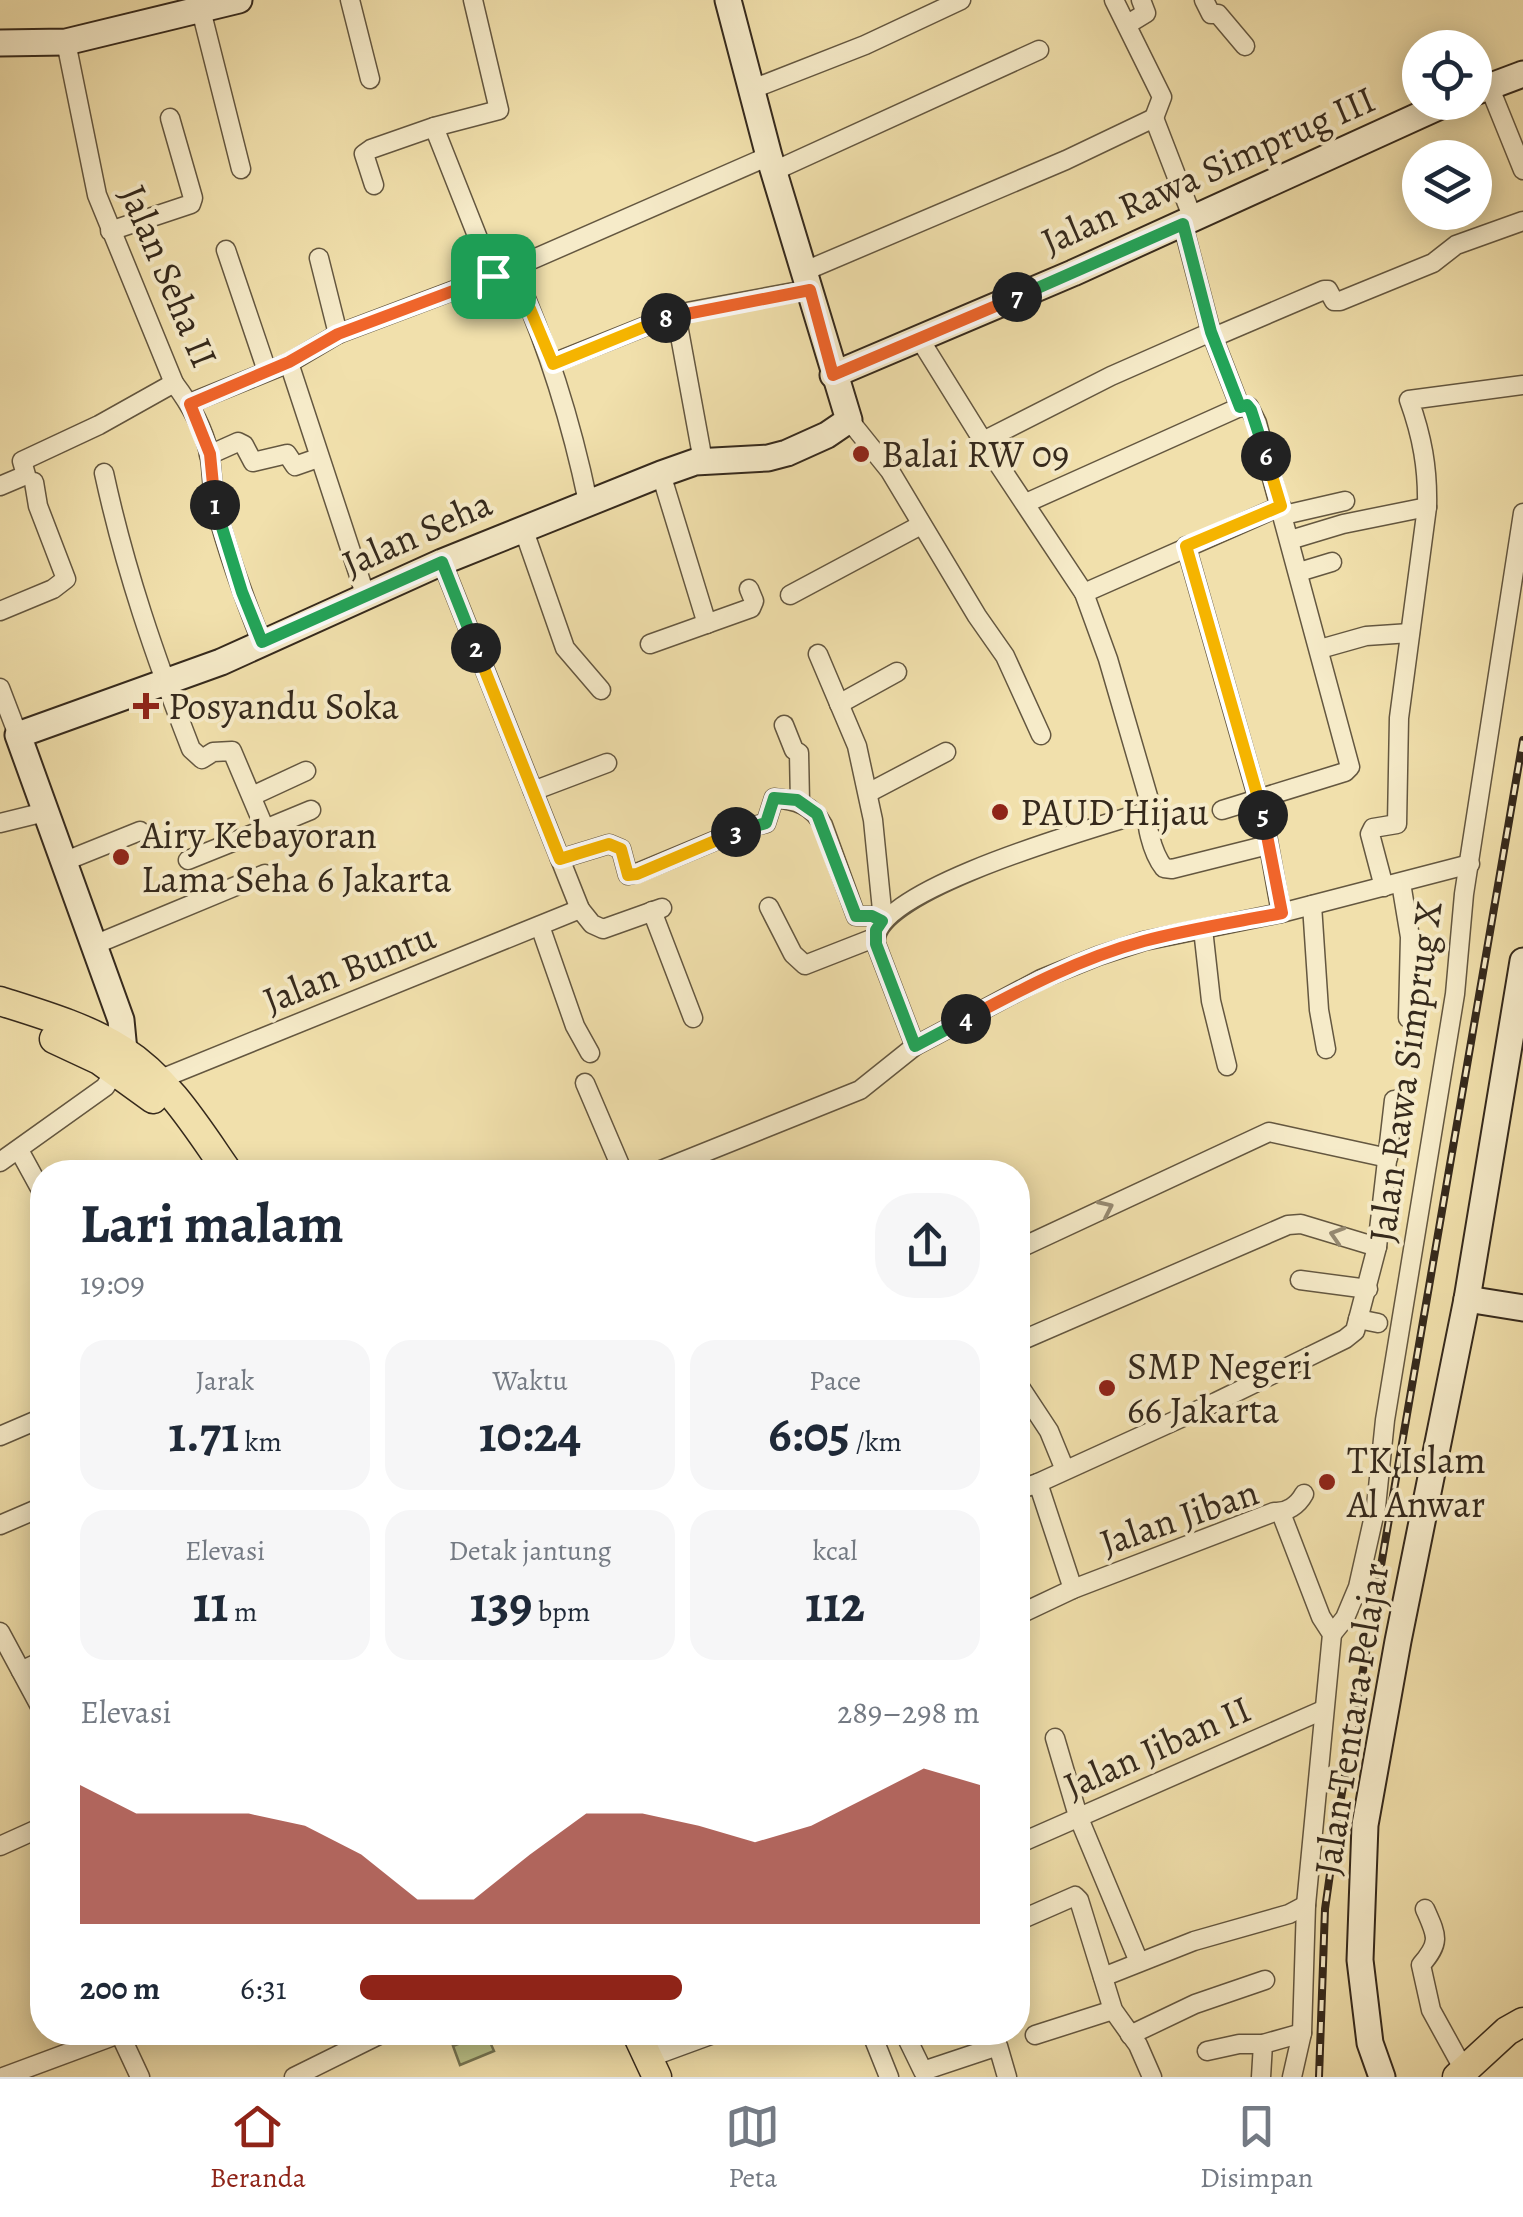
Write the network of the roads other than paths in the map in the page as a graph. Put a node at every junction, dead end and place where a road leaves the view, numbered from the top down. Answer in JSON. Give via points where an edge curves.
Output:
{"nodes":[{"id":1,"x":239,"y":0,"type":"edge"},
{"id":2,"x":350,"y":0,"type":"edge"},
{"id":3,"x":472,"y":0,"type":"edge"},
{"id":4,"x":961,"y":0,"type":"edge"},
{"id":5,"x":1114,"y":0,"type":"edge"},
{"id":6,"x":1141,"y":0,"type":"edge"},
{"id":7,"x":1204,"y":0,"type":"edge"},
{"id":8,"x":731,"y":1,"type":"edge"},
{"id":9,"x":201,"y":10,"type":"junction"},
{"id":10,"x":1128,"y":24,"type":"junction"},
{"id":11,"x":66,"y":42,"type":"junction"},
{"id":12,"x":0,"y":44,"type":"edge"},
{"id":13,"x":1244,"y":46,"type":"dead end"},
{"id":14,"x":1039,"y":50,"type":"dead end"},
{"id":15,"x":1523,"y":74,"type":"edge"},
{"id":16,"x":370,"y":80,"type":"dead end"},
{"id":17,"x":1492,"y":85,"type":"edge"},
{"id":18,"x":750,"y":90,"type":"junction"},
{"id":19,"x":1492,"y":109,"type":"edge"},
{"id":20,"x":170,"y":118,"type":"dead end"},
{"id":21,"x":1154,"y":118,"type":"junction"},
{"id":22,"x":1410,"y":120,"type":"edge"},
{"id":23,"x":434,"y":127,"type":"junction"},
{"id":24,"x":771,"y":164,"type":"junction"},
{"id":25,"x":241,"y":169,"type":"dead end"},
{"id":26,"x":1523,"y":170,"type":"edge"},
{"id":27,"x":374,"y":186,"type":"dead end"},
{"id":28,"x":1523,"y":221,"type":"edge"},
{"id":29,"x":1188,"y":222,"type":"junction"},
{"id":30,"x":110,"y":231,"type":"junction"},
{"id":31,"x":226,"y":250,"type":"dead end"},
{"id":32,"x":319,"y":258,"type":"dead end"},
{"id":33,"x":513,"y":268,"type":"junction"},
{"id":34,"x":493,"y":276,"type":"junction"},
{"id":35,"x":807,"y":280,"type":"junction"},
{"id":36,"x":676,"y":314,"type":"junction"},
{"id":37,"x":338,"y":334,"type":"junction"},
{"id":38,"x":1212,"y":335,"type":"junction"},
{"id":39,"x":920,"y":338,"type":"junction"},
{"id":40,"x":289,"y":362,"type":"junction"},
{"id":41,"x":553,"y":364,"type":"junction"},
{"id":42,"x":267,"y":372,"type":"junction"},
{"id":43,"x":833,"y":375,"type":"junction"},
{"id":44,"x":174,"y":383,"type":"junction"},
{"id":45,"x":1523,"y":384,"type":"edge"},
{"id":46,"x":190,"y":404,"type":"junction"},
{"id":47,"x":1240,"y":407,"type":"junction"},
{"id":48,"x":849,"y":420,"type":"junction"},
{"id":49,"x":982,"y":441,"type":"junction"},
{"id":50,"x":210,"y":454,"type":"junction"},
{"id":51,"x":318,"y":458,"type":"junction"},
{"id":52,"x":703,"y":461,"type":"junction"},
{"id":53,"x":104,"y":473,"type":"dead end"},
{"id":54,"x":661,"y":474,"type":"junction"},
{"id":55,"x":34,"y":482,"type":"dead end"},
{"id":56,"x":0,"y":486,"type":"edge"},
{"id":57,"x":1346,"y":501,"type":"dead end"},
{"id":58,"x":588,"y":502,"type":"junction"},
{"id":59,"x":1026,"y":503,"type":"junction"},
{"id":60,"x":1426,"y":506,"type":"junction"},
{"id":61,"x":1282,"y":510,"type":"junction"},
{"id":62,"x":1523,"y":513,"type":"edge"},
{"id":63,"x":921,"y":525,"type":"junction"},
{"id":64,"x":523,"y":528,"type":"junction"},
{"id":65,"x":1290,"y":540,"type":"junction"},
{"id":66,"x":1186,"y":546,"type":"junction"},
{"id":67,"x":442,"y":562,"type":"junction"},
{"id":68,"x":1332,"y":562,"type":"dead end"},
{"id":69,"x":1299,"y":572,"type":"junction"},
{"id":70,"x":749,"y":589,"type":"dead end"},
{"id":71,"x":1084,"y":592,"type":"junction"},
{"id":72,"x":790,"y":595,"type":"dead end"},
{"id":73,"x":366,"y":597,"type":"junction"},
{"id":74,"x":0,"y":610,"type":"edge"},
{"id":75,"x":707,"y":624,"type":"junction"},
{"id":76,"x":1410,"y":633,"type":"junction"},
{"id":77,"x":262,"y":642,"type":"junction"},
{"id":78,"x":650,"y":644,"type":"dead end"},
{"id":79,"x":1320,"y":649,"type":"junction"},
{"id":80,"x":818,"y":654,"type":"dead end"},
{"id":81,"x":897,"y":672,"type":"dead end"},
{"id":82,"x":165,"y":684,"type":"junction"},
{"id":83,"x":0,"y":688,"type":"edge"},
{"id":84,"x":601,"y":690,"type":"dead end"},
{"id":85,"x":839,"y":704,"type":"junction"},
{"id":86,"x":784,"y":725,"type":"dead end"},
{"id":87,"x":18,"y":735,"type":"junction"},
{"id":88,"x":1041,"y":735,"type":"dead end"},
{"id":89,"x":946,"y":752,"type":"dead end"},
{"id":90,"x":607,"y":763,"type":"dead end"},
{"id":91,"x":306,"y":771,"type":"dead end"},
{"id":92,"x":533,"y":791,"type":"junction"},
{"id":93,"x":868,"y":793,"type":"junction"},
{"id":94,"x":252,"y":796,"type":"junction"},
{"id":95,"x":1259,"y":799,"type":"junction"},
{"id":96,"x":800,"y":802,"type":"junction"},
{"id":97,"x":311,"y":810,"type":"dead end"},
{"id":98,"x":1222,"y":810,"type":"dead end"},
{"id":99,"x":45,"y":812,"type":"junction"},
{"id":100,"x":1145,"y":812,"type":"junction"},
{"id":101,"x":0,"y":823,"type":"edge"},
{"id":102,"x":265,"y":829,"type":"junction"},
{"id":103,"x":140,"y":830,"type":"dead end"},
{"id":104,"x":1268,"y":844,"type":"junction"},
{"id":105,"x":560,"y":859,"type":"junction"},
{"id":106,"x":188,"y":860,"type":"dead end"},
{"id":107,"x":63,"y":862,"type":"junction"},
{"id":108,"x":1470,"y":864,"type":"junction"},
{"id":109,"x":266,"y":874,"type":"dead end"},
{"id":110,"x":1393,"y":885,"type":"junction"},
{"id":111,"x":1312,"y":905,"type":"junction"},
{"id":112,"x":770,"y":907,"type":"dead end"},
{"id":113,"x":580,"y":909,"type":"junction"},
{"id":114,"x":1282,"y":913,"type":"junction"},
{"id":115,"x":540,"y":926,"type":"junction"},
{"id":116,"x":880,"y":926,"type":"junction"},
{"id":117,"x":1203,"y":928,"type":"junction"},
{"id":118,"x":94,"y":945,"type":"junction"},
{"id":119,"x":1523,"y":961,"type":"edge"},
{"id":120,"x":0,"y":1001,"type":"edge"},
{"id":121,"x":693,"y":1018,"type":"dead end"},
{"id":122,"x":1408,"y":1018,"type":"dead end"},
{"id":123,"x":0,"y":1020,"type":"edge"},
{"id":124,"x":915,"y":1046,"type":"junction"},
{"id":125,"x":1326,"y":1049,"type":"dead end"},
{"id":126,"x":590,"y":1053,"type":"dead end"},
{"id":127,"x":120,"y":1060,"type":"junction"},
{"id":128,"x":1227,"y":1066,"type":"dead end"},
{"id":129,"x":585,"y":1083,"type":"dead end"},
{"id":130,"x":153,"y":1086,"type":"junction"},
{"id":131,"x":1394,"y":1100,"type":"dead end"},
{"id":132,"x":19,"y":1150,"type":"junction"},
{"id":133,"x":1388,"y":1158,"type":"junction"},
{"id":134,"x":200,"y":1160,"type":"edge"},
{"id":135,"x":220,"y":1160,"type":"edge"},
{"id":136,"x":618,"y":1160,"type":"edge"},
{"id":137,"x":686,"y":1160,"type":"edge"},
{"id":138,"x":0,"y":1162,"type":"edge"},
{"id":139,"x":30,"y":1170,"type":"edge"},
{"id":140,"x":1030,"y":1243,"type":"edge"},
{"id":141,"x":1377,"y":1248,"type":"junction"},
{"id":142,"x":1300,"y":1280,"type":"dead end"},
{"id":143,"x":1368,"y":1289,"type":"junction"},
{"id":144,"x":1467,"y":1299,"type":"junction"},
{"id":145,"x":1523,"y":1308,"type":"edge"},
{"id":146,"x":1358,"y":1319,"type":"junction"},
{"id":147,"x":1378,"y":1323,"type":"dead end"},
{"id":148,"x":1030,"y":1337,"type":"edge"},
{"id":149,"x":1030,"y":1402,"type":"edge"},
{"id":150,"x":30,"y":1423,"type":"edge"},
{"id":151,"x":0,"y":1436,"type":"edge"},
{"id":152,"x":1066,"y":1470,"type":"junction"},
{"id":153,"x":1038,"y":1483,"type":"junction"},
{"id":154,"x":1030,"y":1486,"type":"edge"},
{"id":155,"x":1304,"y":1494,"type":"dead end"},
{"id":156,"x":30,"y":1513,"type":"edge"},
{"id":157,"x":1281,"y":1513,"type":"junction"},
{"id":158,"x":0,"y":1525,"type":"edge"},
{"id":159,"x":1073,"y":1589,"type":"junction"},
{"id":160,"x":1030,"y":1609,"type":"edge"},
{"id":161,"x":0,"y":1632,"type":"edge"},
{"id":162,"x":1332,"y":1634,"type":"junction"},
{"id":163,"x":30,"y":1667,"type":"edge"},
{"id":164,"x":21,"y":1670,"type":"junction"},
{"id":165,"x":30,"y":1687,"type":"edge"},
{"id":166,"x":1323,"y":1710,"type":"junction"},
{"id":167,"x":1055,"y":1738,"type":"dead end"},
{"id":168,"x":1078,"y":1816,"type":"junction"},
{"id":169,"x":30,"y":1835,"type":"edge"},
{"id":170,"x":1030,"y":1838,"type":"edge"},
{"id":171,"x":0,"y":1846,"type":"edge"},
{"id":172,"x":1306,"y":1905,"type":"junction"},
{"id":173,"x":1425,"y":1909,"type":"dead end"},
{"id":174,"x":1030,"y":1915,"type":"edge"},
{"id":175,"x":1139,"y":1962,"type":"junction"},
{"id":176,"x":1103,"y":1977,"type":"junction"},
{"id":177,"x":1265,"y":1980,"type":"dead end"},
{"id":178,"x":1113,"y":2010,"type":"junction"},
{"id":179,"x":1523,"y":2022,"type":"edge"},
{"id":180,"x":1302,"y":2033,"type":"junction"},
{"id":181,"x":1130,"y":2034,"type":"junction"},
{"id":182,"x":1035,"y":2036,"type":"dead end"},
{"id":183,"x":1263,"y":2044,"type":"junction"},
{"id":184,"x":87,"y":2045,"type":"edge"},
{"id":185,"x":125,"y":2045,"type":"edge"},
{"id":186,"x":359,"y":2045,"type":"edge"},
{"id":187,"x":685,"y":2045,"type":"edge"},
{"id":188,"x":876,"y":2045,"type":"edge"},
{"id":189,"x":910,"y":2045,"type":"edge"},
{"id":190,"x":984,"y":2045,"type":"edge"},
{"id":191,"x":997,"y":2045,"type":"edge"},
{"id":192,"x":1207,"y":2051,"type":"dead end"},
{"id":193,"x":644,"y":2061,"type":"edge"},
{"id":194,"x":1460,"y":2074,"type":"edge"},
{"id":195,"x":3,"y":2077,"type":"edge"},
{"id":196,"x":140,"y":2077,"type":"edge"},
{"id":197,"x":294,"y":2077,"type":"edge"},
{"id":198,"x":889,"y":2077,"type":"edge"},
{"id":199,"x":1007,"y":2077,"type":"edge"},
{"id":200,"x":1152,"y":2077,"type":"edge"},
{"id":201,"x":1262,"y":2077,"type":"edge"},
{"id":202,"x":1292,"y":2077,"type":"edge"},
{"id":203,"x":1382,"y":2077,"type":"edge"}],
"edges":[{"from":1,"to":9,"type":"street"},
{"from":2,"to":16,"type":"street"},
{"from":3,"to":23,"type":"street","via":[[500,110]]},
{"from":4,"to":18,"type":"street"},
{"from":5,"to":10,"type":"street"},
{"from":6,"to":10,"type":"street","via":[[1146,12]]},
{"from":7,"to":13,"type":"street"},
{"from":8,"to":18,"type":"street"},
{"from":9,"to":11,"type":"street"},
{"from":9,"to":25,"type":"street"},
{"from":10,"to":21,"type":"street","via":[[1162,97]]},
{"from":11,"to":12,"type":"street"},
{"from":11,"to":30,"type":"street","name":"Jalan Seha II","via":[[96,195]]},
{"from":14,"to":24,"type":"street"},
{"from":15,"to":17,"type":"street"},
{"from":18,"to":24,"type":"street"},
{"from":19,"to":26,"type":"street"},
{"from":20,"to":30,"type":"street","via":[[190,204]]},
{"from":21,"to":29,"type":"street"},
{"from":21,"to":35,"type":"street"},
{"from":22,"to":29,"type":"street","name":"Jalan Rawa Simprug III"},
{"from":23,"to":27,"type":"street","via":[[364,154]]},
{"from":23,"to":34,"type":"street"},
{"from":24,"to":33,"type":"street"},
{"from":24,"to":35,"type":"street"},
{"from":28,"to":38,"type":"street","via":[[1340,301],[1324,290]]},
{"from":29,"to":38,"type":"street"},
{"from":29,"to":39,"type":"street","name":"Jalan Rawa Simprug III"},
{"from":30,"to":44,"type":"street","name":"Jalan Seha II"},
{"from":31,"to":42,"type":"street"},
{"from":32,"to":37,"type":"street"},
{"from":33,"to":34,"type":"street"},
{"from":33,"to":41,"type":"street"},
{"from":34,"to":37,"type":"street"},
{"from":35,"to":36,"type":"street"},
{"from":35,"to":43,"type":"street"},
{"from":36,"to":41,"type":"street"},
{"from":36,"to":52,"type":"street"},
{"from":37,"to":40,"type":"street"},
{"from":38,"to":47,"type":"street"},
{"from":38,"to":49,"type":"street","via":[[1111,376]]},
{"from":39,"to":43,"type":"street","name":"Jalan Rawa Simprug III"},
{"from":39,"to":49,"type":"street"},
{"from":40,"to":42,"type":"street"},
{"from":40,"to":51,"type":"street"},
{"from":41,"to":58,"type":"street"},
{"from":42,"to":46,"type":"street"},
{"from":43,"to":48,"type":"street"},
{"from":44,"to":46,"type":"street","name":"Jalan Seha II"},
{"from":44,"to":56,"type":"street","via":[[22,461],[26,475]]},
{"from":45,"to":60,"type":"street","via":[[1409,400],[1428,472]]},
{"from":46,"to":50,"type":"street","name":"Jalan Seha II"},
{"from":47,"to":59,"type":"street"},
{"from":47,"to":61,"type":"street","via":[[1250,407]]},
{"from":48,"to":52,"type":"street","name":"Jalan Seha","via":[[787,453]]},
{"from":48,"to":63,"type":"street"},
{"from":49,"to":59,"type":"street"},
{"from":50,"to":51,"type":"street","via":[[238,442],[253,462],[287,454],[295,466]]},
{"from":50,"to":77,"type":"street","name":"Jalan Seha II","via":[[226,546]]},
{"from":51,"to":73,"type":"street"},
{"from":52,"to":54,"type":"street","name":"Jalan Seha"},
{"from":53,"to":82,"type":"street","via":[[123,560]]},
{"from":54,"to":58,"type":"street","name":"Jalan Seha"},
{"from":54,"to":75,"type":"street"},
{"from":55,"to":74,"type":"street","via":[[66,579]]},
{"from":57,"to":61,"type":"street"},
{"from":58,"to":64,"type":"street","name":"Jalan Seha"},
{"from":59,"to":71,"type":"street"},
{"from":60,"to":65,"type":"street"},
{"from":60,"to":76,"type":"street"},
{"from":61,"to":65,"type":"street"},
{"from":61,"to":66,"type":"street"},
{"from":62,"to":108,"type":"street","name":"Jalan Rawa Simprug X"},
{"from":63,"to":72,"type":"street"},
{"from":63,"to":88,"type":"street","via":[[1005,656]]},
{"from":64,"to":67,"type":"street","name":"Jalan Seha"},
{"from":64,"to":84,"type":"street","via":[[565,648]]},
{"from":65,"to":69,"type":"street"},
{"from":66,"to":71,"type":"street"},
{"from":66,"to":95,"type":"street"},
{"from":67,"to":73,"type":"street","name":"Jalan Seha"},
{"from":67,"to":92,"type":"street"},
{"from":68,"to":69,"type":"street"},
{"from":69,"to":79,"type":"street"},
{"from":70,"to":75,"type":"street","via":[[751,608]]},
{"from":71,"to":100,"type":"street","via":[[1150,802]]},
{"from":73,"to":77,"type":"street","name":"Jalan Seha"},
{"from":75,"to":78,"type":"street"},
{"from":76,"to":79,"type":"street"},
{"from":76,"to":110,"type":"street","via":[[1399,718],[1397,824],[1370,834]]},
{"from":77,"to":82,"type":"street","name":"Jalan Seha"},
{"from":79,"to":95,"type":"street","via":[[1348,770]]},
{"from":80,"to":85,"type":"street"},
{"from":81,"to":85,"type":"street"},
{"from":82,"to":87,"type":"street","name":"Jalan Seha"},
{"from":82,"to":94,"type":"street","via":[[195,756],[232,751]]},
{"from":83,"to":87,"type":"street"},
{"from":85,"to":93,"type":"street","via":[[858,746]]},
{"from":86,"to":96,"type":"street","via":[[799,753]]},
{"from":87,"to":99,"type":"street"},
{"from":89,"to":93,"type":"street"},
{"from":90,"to":92,"type":"street"},
{"from":91,"to":94,"type":"street"},
{"from":92,"to":105,"type":"street"},
{"from":93,"to":116,"type":"street"},
{"from":94,"to":102,"type":"street"},
{"from":95,"to":98,"type":"street"},
{"from":95,"to":104,"type":"street"},
{"from":96,"to":105,"type":"street","via":[[777,798],[766,823],[637,874],[628,875],[621,849],[609,844]]},
{"from":96,"to":116,"type":"street","via":[[823,825],[856,916],[872,916]]},
{"from":97,"to":102,"type":"street"},
{"from":99,"to":101,"type":"street"},
{"from":99,"to":107,"type":"street"},
{"from":100,"to":104,"type":"street","via":[[1164,868]]},
{"from":100,"to":116,"type":"street","via":[[1014,854],[913,898]]},
{"from":102,"to":106,"type":"street"},
{"from":103,"to":107,"type":"street"},
{"from":104,"to":114,"type":"street"},
{"from":105,"to":113,"type":"street"},
{"from":107,"to":118,"type":"street"},
{"from":108,"to":110,"type":"street"},
{"from":108,"to":162,"type":"street","name":"Jalan Rawa Simprug X","via":[[1376,1508],[1358,1587]]},
{"from":109,"to":118,"type":"street"},
{"from":110,"to":111,"type":"street"},
{"from":110,"to":122,"type":"street","via":[[1410,937]]},
{"from":111,"to":114,"type":"street"},
{"from":111,"to":125,"type":"street"},
{"from":112,"to":116,"type":"street","via":[[792,954],[805,965]]},
{"from":113,"to":115,"type":"street","name":"Jalan Buntu"},
{"from":113,"to":121,"type":"street","via":[[603,929],[657,909]]},
{"from":114,"to":117,"type":"street"},
{"from":115,"to":126,"type":"street"},
{"from":115,"to":130,"type":"street","name":"Jalan Buntu"},
{"from":116,"to":124,"type":"street"},
{"from":117,"to":124,"type":"street","via":[[1038,981]]},
{"from":117,"to":128,"type":"street"},
{"from":118,"to":127,"type":"street","via":[[121,1020]]},
{"from":119,"to":144,"type":"street","name":"Jalan Tentara Pelajar"},
{"from":120,"to":127,"type":"main road","via":[[76,1027]]},
{"from":123,"to":127,"type":"main road"},
{"from":124,"to":137,"type":"street","via":[[860,1090]]},
{"from":127,"to":130,"type":"main road"},
{"from":127,"to":132,"type":"street","via":[[105,1087]]},
{"from":129,"to":136,"type":"street"},
{"from":130,"to":134,"type":"main road"},
{"from":130,"to":135,"type":"main road","via":[[197,1127]]},
{"from":131,"to":133,"type":"street"},
{"from":132,"to":138,"type":"street"},
{"from":132,"to":139,"type":"street"},
{"from":140,"to":133,"type":"street","one_way":true,"via":[[1269,1132]]},
{"from":133,"to":141,"type":"street"},
{"from":141,"to":143,"type":"street"},
{"from":141,"to":148,"type":"street","one_way":true,"via":[[1288,1225]]},
{"from":142,"to":143,"type":"street"},
{"from":143,"to":146,"type":"street"},
{"from":144,"to":145,"type":"street"},
{"from":144,"to":203,"type":"street","name":"Jalan Tentara Pelajar","via":[[1365,1824],[1360,1960],[1370,2043]]},
{"from":146,"to":147,"type":"street"},
{"from":146,"to":152,"type":"street","via":[[1355,1331],[1331,1347]]},
{"from":149,"to":152,"type":"street"},
{"from":150,"to":151,"type":"street"},
{"from":152,"to":153,"type":"street"},
{"from":153,"to":154,"type":"street"},
{"from":153,"to":159,"type":"street"},
{"from":155,"to":157,"type":"street"},
{"from":156,"to":158,"type":"street"},
{"from":157,"to":159,"type":"street","name":"Jalan Jiban"},
{"from":157,"to":162,"type":"street","name":"Jalan Jiban"},
{"from":159,"to":160,"type":"street","name":"Jalan Jiban"},
{"from":161,"to":164,"type":"street"},
{"from":162,"to":166,"type":"street"},
{"from":163,"to":164,"type":"street"},
{"from":164,"to":165,"type":"street"},
{"from":166,"to":168,"type":"street","name":"Jalan Jiban II"},
{"from":166,"to":172,"type":"street"},
{"from":167,"to":168,"type":"street"},
{"from":168,"to":170,"type":"street","name":"Jalan Jiban II"},
{"from":168,"to":175,"type":"street"},
{"from":169,"to":171,"type":"street"},
{"from":172,"to":175,"type":"street"},
{"from":172,"to":180,"type":"street"},
{"from":173,"to":194,"type":"street","via":[[1436,1937],[1421,1966],[1429,2004]]},
{"from":174,"to":176,"type":"street","via":[[1077,1897]]},
{"from":175,"to":176,"type":"street"},
{"from":176,"to":178,"type":"street"},
{"from":177,"to":181,"type":"street"},
{"from":178,"to":181,"type":"street"},
{"from":178,"to":182,"type":"street"},
{"from":179,"to":194,"type":"main road"},
{"from":180,"to":183,"type":"street"},
{"from":180,"to":202,"type":"street"},
{"from":181,"to":200,"type":"street"},
{"from":183,"to":192,"type":"street"},
{"from":183,"to":201,"type":"street"},
{"from":184,"to":195,"type":"street"},
{"from":185,"to":196,"type":"street"},
{"from":186,"to":197,"type":"street"},
{"from":187,"to":193,"type":"street"},
{"from":188,"to":198,"type":"street"},
{"from":189,"to":190,"type":"street","via":[[922,2072]]},
{"from":191,"to":199,"type":"street"}]}
